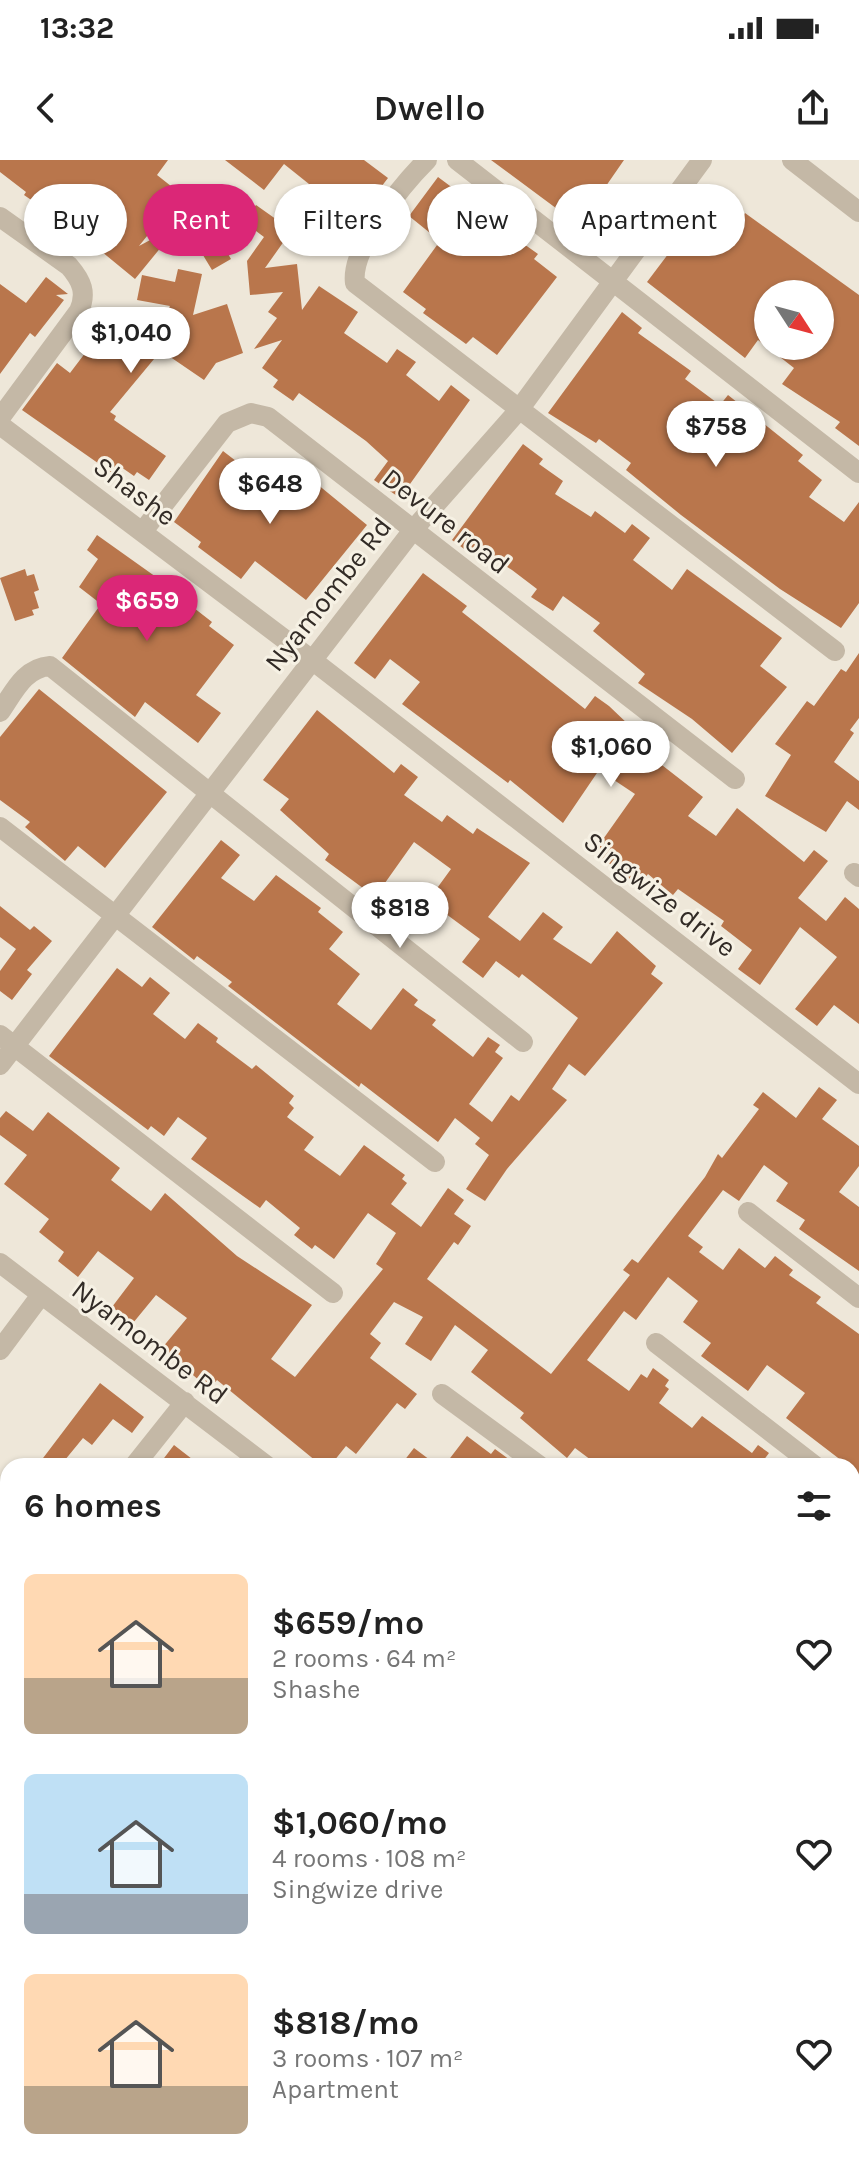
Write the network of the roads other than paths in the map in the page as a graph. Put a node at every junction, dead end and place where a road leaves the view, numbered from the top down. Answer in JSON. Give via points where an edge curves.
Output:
{"nodes":[{"id":1,"x":427,"y":160,"type":"edge"},
{"id":2,"x":457,"y":160,"type":"edge"},
{"id":3,"x":702,"y":160,"type":"edge"},
{"id":4,"x":792,"y":160,"type":"edge"},
{"id":5,"x":859,"y":212,"type":"edge"},
{"id":6,"x":0,"y":217,"type":"edge"},
{"id":7,"x":614,"y":279,"type":"junction"},
{"id":8,"x":518,"y":411,"type":"junction"},
{"id":9,"x":0,"y":418,"type":"edge"},
{"id":10,"x":0,"y":425,"type":"edge"},
{"id":11,"x":859,"y":473,"type":"edge"},
{"id":12,"x":413,"y":530,"type":"junction"},
{"id":13,"x":143,"y":531,"type":"junction"},
{"id":14,"x":835,"y":651,"type":"dead end"},
{"id":15,"x":312,"y":660,"type":"junction"},
{"id":16,"x":0,"y":712,"type":"edge"},
{"id":17,"x":735,"y":779,"type":"dead end"},
{"id":18,"x":212,"y":792,"type":"junction"},
{"id":19,"x":0,"y":827,"type":"edge"},
{"id":20,"x":114,"y":917,"type":"junction"},
{"id":21,"x":7,"y":1041,"type":"edge"},
{"id":22,"x":523,"y":1042,"type":"dead end"},
{"id":23,"x":0,"y":1065,"type":"edge"},
{"id":24,"x":859,"y":1084,"type":"edge"},
{"id":25,"x":435,"y":1162,"type":"dead end"},
{"id":26,"x":748,"y":1212,"type":"dead end"},
{"id":27,"x":0,"y":1263,"type":"edge"},
{"id":28,"x":333,"y":1293,"type":"dead end"},
{"id":29,"x":41,"y":1295,"type":"junction"},
{"id":30,"x":859,"y":1298,"type":"edge"},
{"id":31,"x":656,"y":1343,"type":"dead end"},
{"id":32,"x":0,"y":1350,"type":"edge"},
{"id":33,"x":442,"y":1394,"type":"dead end"},
{"id":34,"x":185,"y":1402,"type":"junction"},
{"id":35,"x":140,"y":1458,"type":"edge"},
{"id":36,"x":257,"y":1458,"type":"edge"},
{"id":37,"x":529,"y":1458,"type":"edge"},
{"id":38,"x":805,"y":1458,"type":"edge"}],
"edges":[{"from":1,"to":8,"type":"street","via":[[366,240],[353,271],[355,283]]},
{"from":2,"to":7,"type":"street"},
{"from":3,"to":7,"type":"street","name":"Nyamombe Rd"},
{"from":4,"to":5,"type":"street"},
{"from":6,"to":9,"type":"street","via":[[69,266],[84,292],[79,311]]},
{"from":7,"to":8,"type":"street","name":"Nyamombe Rd"},
{"from":7,"to":11,"type":"street"},
{"from":8,"to":12,"type":"street","name":"Nyamombe Rd"},
{"from":8,"to":14,"type":"street"},
{"from":10,"to":13,"type":"street","name":"Shashe"},
{"from":12,"to":13,"type":"street","name":"Devure road","via":[[268,417],[251,413],[227,423]]},
{"from":12,"to":15,"type":"street","name":"Nyamombe Rd"},
{"from":12,"to":17,"type":"street","name":"Devure road"},
{"from":13,"to":15,"type":"street","name":"Shashe"},
{"from":15,"to":18,"type":"street","name":"Nyamombe Rd"},
{"from":15,"to":24,"type":"street","name":"Singwize drive"},
{"from":16,"to":18,"type":"street","via":[[28,673],[50,666]]},
{"from":18,"to":20,"type":"street","name":"Nyamombe Rd"},
{"from":18,"to":22,"type":"street"},
{"from":19,"to":20,"type":"street"},
{"from":20,"to":21,"type":"street","name":"Nyamombe Rd"},
{"from":20,"to":25,"type":"street"},
{"from":21,"to":23,"type":"street","name":"Nyamombe Rd"},
{"from":21,"to":28,"type":"street"},
{"from":26,"to":30,"type":"street"},
{"from":27,"to":29,"type":"street","name":"Nyamombe Rd"},
{"from":29,"to":32,"type":"street"},
{"from":29,"to":34,"type":"street","name":"Nyamombe Rd"},
{"from":31,"to":38,"type":"street"},
{"from":33,"to":37,"type":"street"},
{"from":34,"to":35,"type":"street"},
{"from":34,"to":36,"type":"street","name":"Nyamombe Rd"}]}
